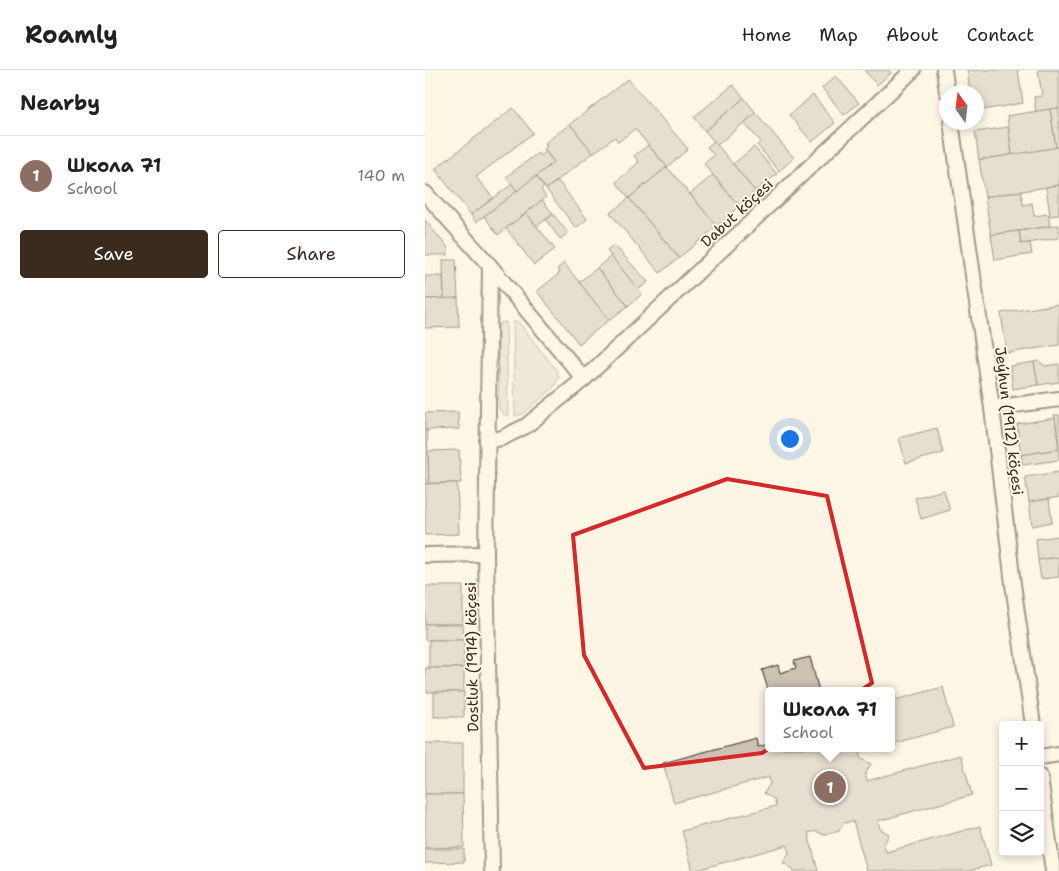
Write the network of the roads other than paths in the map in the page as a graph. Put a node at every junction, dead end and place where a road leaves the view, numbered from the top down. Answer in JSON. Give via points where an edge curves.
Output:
{"nodes":[{"id":1,"x":913,"y":70,"type":"edge"},
{"id":2,"x":944,"y":70,"type":"edge"},
{"id":3,"x":946,"y":85,"type":"edge"},
{"id":4,"x":952,"y":130,"type":"edge"},
{"id":5,"x":425,"y":193,"type":"edge"},
{"id":6,"x":490,"y":266,"type":"junction"},
{"id":7,"x":584,"y":379,"type":"junction"},
{"id":8,"x":1059,"y":399,"type":"edge"},
{"id":9,"x":992,"y":408,"type":"junction"},
{"id":10,"x":487,"y":441,"type":"junction"},
{"id":11,"x":486,"y":554,"type":"junction"},
{"id":12,"x":425,"y":555,"type":"edge"},
{"id":13,"x":1032,"y":721,"type":"edge"},
{"id":14,"x":1059,"y":754,"type":"edge"},
{"id":15,"x":1044,"y":756,"type":"edge"},
{"id":16,"x":1044,"y":806,"type":"edge"},
{"id":17,"x":492,"y":871,"type":"edge"},
{"id":18,"x":1053,"y":871,"type":"edge"}],
"edges":[{"from":1,"to":7,"type":"street","name":"Dabut köçesi"},
{"from":2,"to":3,"type":"street"},
{"from":4,"to":9,"type":"street","name":"Jeýhun (1912) köçesi"},
{"from":5,"to":6,"type":"street"},
{"from":6,"to":7,"type":"street"},
{"from":6,"to":10,"type":"street","name":"Dostluk (1914) köçesi"},
{"from":7,"to":10,"type":"street","name":"Dabut köçesi","via":[[526,426],[502,438]]},
{"from":8,"to":9,"type":"street"},
{"from":9,"to":13,"type":"street","name":"Jeýhun (1912) köçesi"},
{"from":10,"to":11,"type":"street","name":"Dostluk (1914) köçesi"},
{"from":11,"to":12,"type":"street"},
{"from":11,"to":17,"type":"street","name":"Dostluk (1914) köçesi"},
{"from":14,"to":15,"type":"street"},
{"from":16,"to":18,"type":"street"}]}
